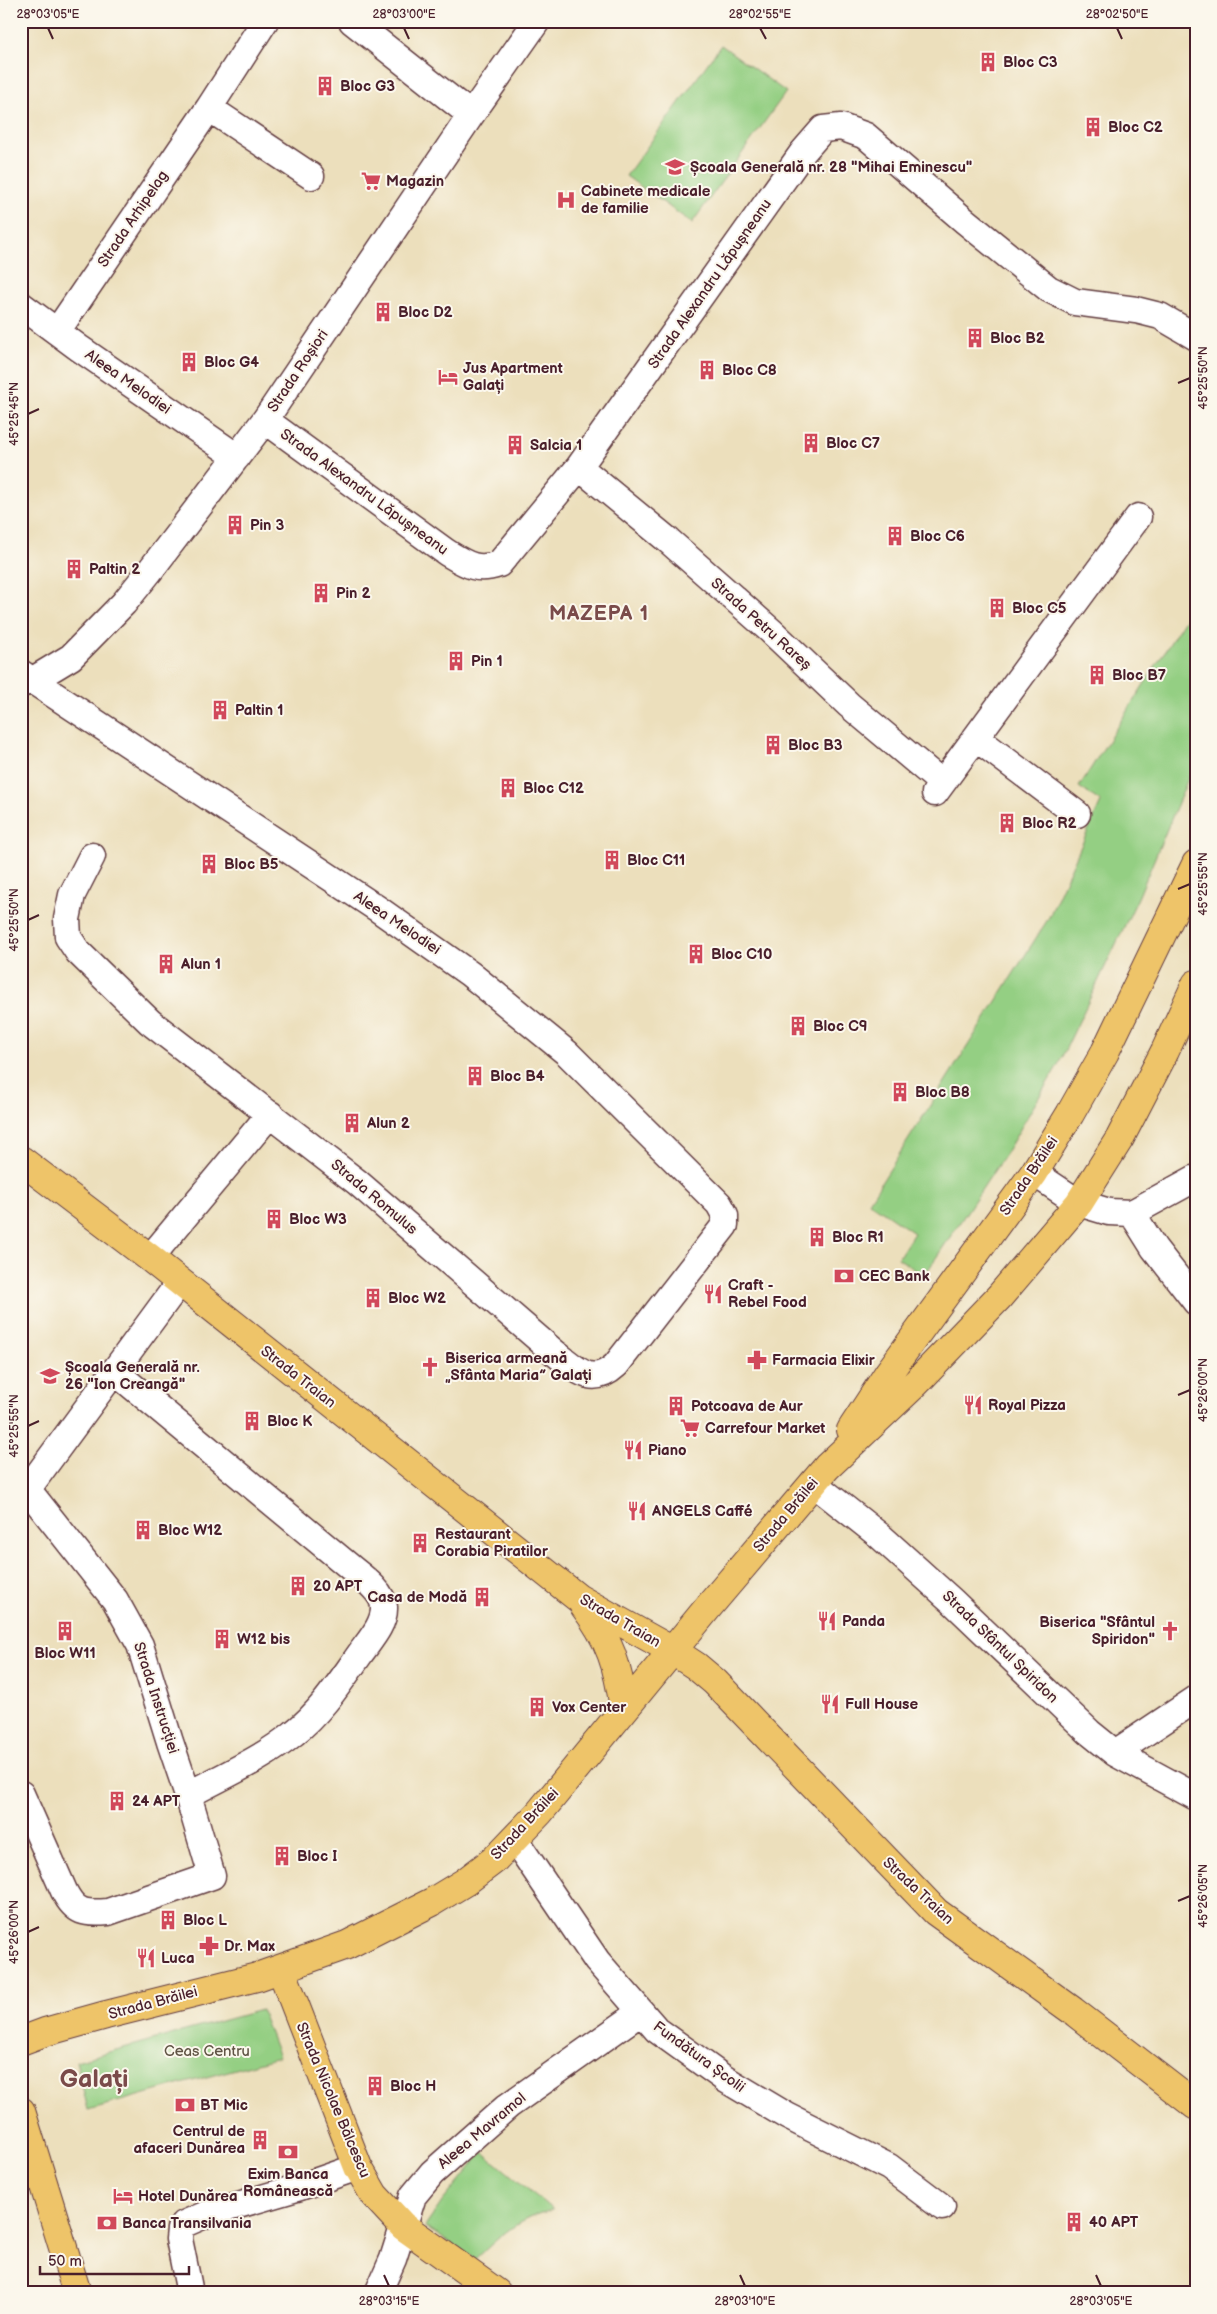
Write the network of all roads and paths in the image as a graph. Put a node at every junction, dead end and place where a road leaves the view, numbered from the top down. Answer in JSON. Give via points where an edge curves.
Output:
{"nodes":[{"id":1,"x":265,"y":21,"type":"edge"},
{"id":2,"x":352,"y":21,"type":"edge"},
{"id":3,"x":537,"y":21,"type":"edge"},
{"id":4,"x":210,"y":108,"type":"junction"},
{"id":5,"x":471,"y":115,"type":"junction"},
{"id":6,"x":311,"y":176,"type":"dead end"},
{"id":7,"x":21,"y":304,"type":"edge"},
{"id":8,"x":58,"y":330,"type":"junction"},
{"id":9,"x":1196,"y":337,"type":"edge"},
{"id":10,"x":265,"y":420,"type":"junction"},
{"id":11,"x":237,"y":457,"type":"junction"},
{"id":12,"x":579,"y":467,"type":"junction"},
{"id":13,"x":1138,"y":517,"type":"dead end"},
{"id":14,"x":25,"y":679,"type":"edge"},
{"id":15,"x":976,"y":738,"type":"junction"},
{"id":16,"x":1076,"y":814,"type":"dead end"},
{"id":17,"x":92,"y":856,"type":"dead end"},
{"id":18,"x":1196,"y":864,"type":"edge"},
{"id":19,"x":1196,"y":984,"type":"edge"},
{"id":20,"x":270,"y":1114,"type":"junction"},
{"id":21,"x":21,"y":1160,"type":"edge"},
{"id":22,"x":1034,"y":1173,"type":"junction"},
{"id":23,"x":1196,"y":1178,"type":"edge"},
{"id":24,"x":1079,"y":1203,"type":"junction"},
{"id":25,"x":1132,"y":1213,"type":"junction"},
{"id":26,"x":725,"y":1225,"type":"joint"},
{"id":27,"x":150,"y":1258,"type":"junction"},
{"id":28,"x":179,"y":1283,"type":"junction"},
{"id":29,"x":1196,"y":1302,"type":"edge"},
{"id":30,"x":114,"y":1371,"type":"junction"},
{"id":31,"x":820,"y":1475,"type":"junction"},
{"id":32,"x":25,"y":1494,"type":"edge"},
{"id":33,"x":578,"y":1598,"type":"junction"},
{"id":34,"x":672,"y":1652,"type":"junction"},
{"id":35,"x":1196,"y":1698,"type":"edge"},
{"id":36,"x":624,"y":1709,"type":"junction"},
{"id":37,"x":1115,"y":1753,"type":"junction"},
{"id":38,"x":21,"y":1794,"type":"edge"},
{"id":39,"x":188,"y":1795,"type":"junction"},
{"id":40,"x":1196,"y":1797,"type":"edge"},
{"id":41,"x":515,"y":1840,"type":"junction"},
{"id":42,"x":281,"y":1970,"type":"junction"},
{"id":43,"x":641,"y":2012,"type":"junction"},
{"id":44,"x":21,"y":2041,"type":"edge"},
{"id":45,"x":1196,"y":2106,"type":"edge"},
{"id":46,"x":21,"y":2112,"type":"edge"},
{"id":47,"x":358,"y":2167,"type":"junction"},
{"id":48,"x":942,"y":2207,"type":"dead end"},
{"id":49,"x":403,"y":2226,"type":"junction"},
{"id":50,"x":77,"y":2293,"type":"edge"},
{"id":51,"x":190,"y":2293,"type":"edge"},
{"id":52,"x":378,"y":2293,"type":"edge"},
{"id":53,"x":498,"y":2293,"type":"edge"}],
"edges":[{"from":1,"to":4,"type":"street","name":"Strada Arhipelag"},
{"from":2,"to":5,"type":"street"},
{"from":3,"to":5,"type":"street","name":"Strada Roșiori"},
{"from":4,"to":6,"type":"street"},
{"from":4,"to":8,"type":"street","name":"Strada Arhipelag"},
{"from":5,"to":10,"type":"street","name":"Strada Roșiori"},
{"from":7,"to":8,"type":"street","name":"Aleea Melodiei"},
{"from":8,"to":11,"type":"street","name":"Aleea Melodiei","via":[[79,348]]},
{"from":9,"to":12,"type":"street","name":"Strada Alexandru Lăpușneanu","via":[[1160,316],[1075,302],[1049,288],[866,136],[841,127],[823,129],[717,271]]},
{"from":10,"to":11,"type":"street","name":"Strada Roșiori"},
{"from":10,"to":12,"type":"street","name":"Strada Alexandru Lăpușneanu","via":[[471,567],[487,568],[499,564]]},
{"from":11,"to":14,"type":"street","name":"Strada Roșiori","via":[[124,603],[71,657]]},
{"from":12,"to":15,"type":"street","name":"Strada Petru Rareș","via":[[771,631],[938,788]]},
{"from":13,"to":15,"type":"street","name":"Strada Petru Rareș"},
{"from":14,"to":26,"type":"street","name":"Aleea Melodiei","via":[[378,910],[470,974],[567,1053],[625,1110],[719,1204],[725,1215]]},
{"from":15,"to":16,"type":"street"},
{"from":17,"to":20,"type":"street","name":"Strada Romulus","via":[[72,896],[67,919],[68,936],[78,952],[150,1022]]},
{"from":18,"to":22,"type":"main road","name":"Strada Brăilei","via":[[1105,1052]]},
{"from":19,"to":24,"type":"main road","name":"Strada Brăilei","via":[[1120,1138]]},
{"from":20,"to":26,"type":"street","name":"Strada Romulus","via":[[357,1182],[555,1353],[588,1376],[607,1374],[616,1366]]},
{"from":20,"to":27,"type":"street"},
{"from":21,"to":27,"type":"main road","name":"Strada Traian"},
{"from":22,"to":24,"type":"street"},
{"from":22,"to":31,"type":"main road","name":"Strada Brăilei","via":[[889,1372]]},
{"from":23,"to":25,"type":"street"},
{"from":24,"to":25,"type":"street","via":[[1109,1212]]},
{"from":24,"to":31,"type":"main road","name":"Strada Brăilei","via":[[993,1303]]},
{"from":25,"to":29,"type":"street","via":[[1154,1248]]},
{"from":27,"to":28,"type":"main road","name":"Strada Traian"},
{"from":28,"to":30,"type":"street"},
{"from":28,"to":33,"type":"main road","name":"Strada Traian"},
{"from":30,"to":32,"type":"street"},
{"from":30,"to":39,"type":"street","via":[[350,1567],[382,1599],[384,1607],[379,1625],[336,1690],[295,1733]]},
{"from":31,"to":34,"type":"main road","name":"Strada Brăilei"},
{"from":31,"to":37,"type":"street","name":"Strada Sfântul Spiridon","via":[[880,1536]]},
{"from":32,"to":39,"type":"street","name":"Strada Instrucției","via":[[126,1616],[148,1667]]},
{"from":33,"to":34,"type":"main road","name":"Strada Traian"},
{"from":33,"to":36,"type":"main road","via":[[613,1653]]},
{"from":34,"to":36,"type":"main road","name":"Strada Brăilei"},
{"from":34,"to":45,"type":"main road","name":"Strada Traian","via":[[715,1682],[936,1912]]},
{"from":35,"to":37,"type":"street"},
{"from":36,"to":41,"type":"main road","name":"Strada Brăilei"},
{"from":37,"to":40,"type":"street","name":"Strada Sfântul Spiridon"},
{"from":38,"to":39,"type":"street","name":"Strada Instrucției","via":[[70,1902],[91,1914],[108,1912],[212,1876]]},
{"from":41,"to":42,"type":"main road","name":"Strada Brăilei","via":[[472,1876],[432,1902],[347,1945]]},
{"from":41,"to":43,"type":"street","name":"Fundătura Școlii","via":[[598,1961]]},
{"from":42,"to":44,"type":"main road","name":"Strada Brăilei"},
{"from":42,"to":47,"type":"main road","name":"Strada Nicolae Bălcescu"},
{"from":43,"to":48,"type":"street","name":"Fundătura Școlii","via":[[657,2030],[725,2079],[787,2116],[889,2167]]},
{"from":43,"to":49,"type":"street","name":"Aleea Mavramol","via":[[508,2106],[432,2173],[413,2196]]},
{"from":46,"to":50,"type":"main road"},
{"from":47,"to":49,"type":"main road","name":"Strada Nicolae Bălcescu","via":[[374,2195]]},
{"from":47,"to":51,"type":"street","via":[[184,2224],[179,2240]]},
{"from":49,"to":52,"type":"street","name":"Aleea Mavramol"},
{"from":49,"to":53,"type":"main road","name":"Strada Nicolae Bălcescu"}]}
